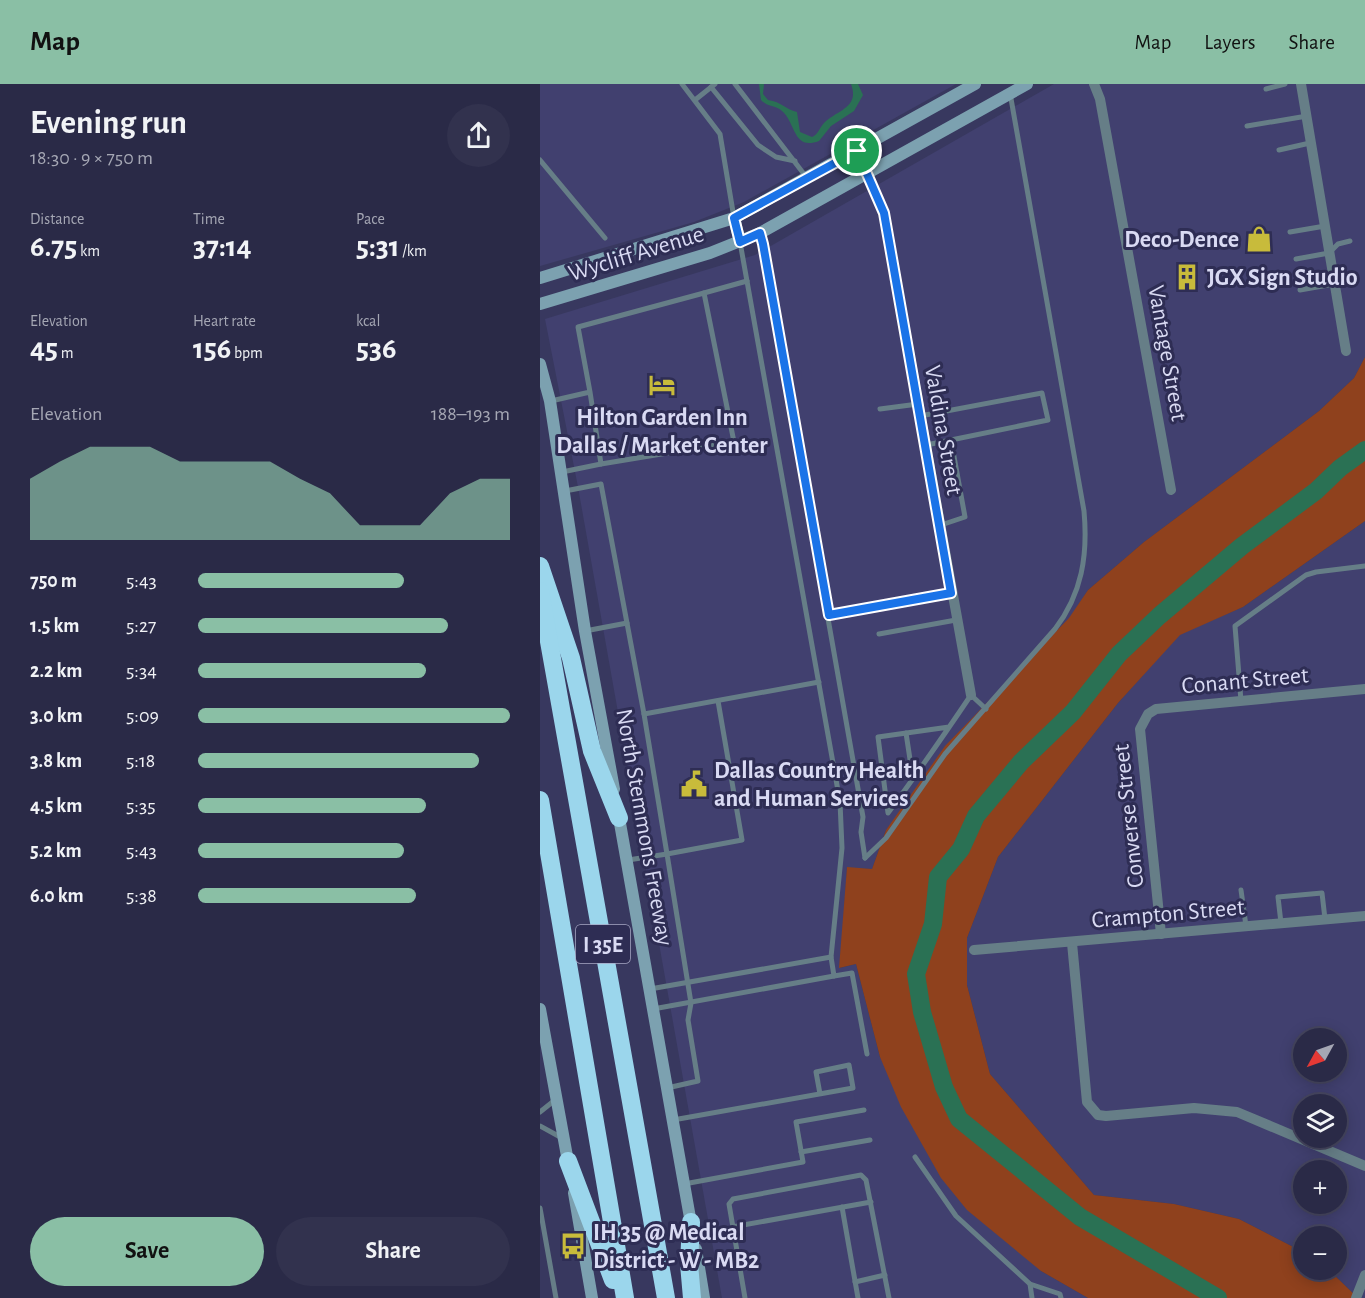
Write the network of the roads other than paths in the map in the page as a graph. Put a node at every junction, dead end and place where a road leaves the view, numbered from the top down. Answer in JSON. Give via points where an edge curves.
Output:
{"nodes":[{"id":1,"x":682,"y":84,"type":"edge"},
{"id":2,"x":735,"y":84,"type":"edge"},
{"id":3,"x":975,"y":84,"type":"edge"},
{"id":4,"x":1027,"y":84,"type":"edge"},
{"id":5,"x":1094,"y":84,"type":"edge"},
{"id":6,"x":1285,"y":84,"type":"edge"},
{"id":7,"x":1301,"y":84,"type":"edge"},
{"id":8,"x":713,"y":86,"type":"edge"},
{"id":9,"x":1266,"y":89,"type":"dead end"},
{"id":10,"x":1010,"y":93,"type":"junction"},
{"id":11,"x":694,"y":100,"type":"junction"},
{"id":12,"x":1307,"y":116,"type":"junction"},
{"id":13,"x":1247,"y":126,"type":"dead end"},
{"id":14,"x":1312,"y":143,"type":"junction"},
{"id":15,"x":1279,"y":150,"type":"dead end"},
{"id":16,"x":857,"y":151,"type":"junction"},
{"id":17,"x":540,"y":160,"type":"edge"},
{"id":18,"x":795,"y":161,"type":"junction"},
{"id":19,"x":867,"y":174,"type":"junction"},
{"id":20,"x":807,"y":179,"type":"junction"},
{"id":21,"x":734,"y":218,"type":"junction"},
{"id":22,"x":1325,"y":226,"type":"junction"},
{"id":23,"x":1290,"y":232,"type":"dead end"},
{"id":24,"x":760,"y":233,"type":"junction"},
{"id":25,"x":605,"y":238,"type":"dead end"},
{"id":26,"x":1350,"y":241,"type":"dead end"},
{"id":27,"x":740,"y":242,"type":"junction"},
{"id":28,"x":1329,"y":252,"type":"junction"},
{"id":29,"x":1296,"y":259,"type":"dead end"},
{"id":30,"x":540,"y":278,"type":"edge"},
{"id":31,"x":747,"y":281,"type":"junction"},
{"id":32,"x":1335,"y":284,"type":"junction"},
{"id":33,"x":1300,"y":290,"type":"dead end"},
{"id":34,"x":704,"y":293,"type":"junction"},
{"id":35,"x":540,"y":304,"type":"edge"},
{"id":36,"x":1346,"y":351,"type":"dead end"},
{"id":37,"x":540,"y":364,"type":"edge"},
{"id":38,"x":590,"y":392,"type":"junction"},
{"id":39,"x":550,"y":401,"type":"junction"},
{"id":40,"x":918,"y":404,"type":"junction"},
{"id":41,"x":880,"y":409,"type":"dead end"},
{"id":42,"x":920,"y":416,"type":"junction"},
{"id":43,"x":951,"y":440,"type":"junction"},
{"id":44,"x":925,"y":446,"type":"junction"},
{"id":45,"x":601,"y":464,"type":"junction"},
{"id":46,"x":561,"y":472,"type":"junction"},
{"id":47,"x":1171,"y":490,"type":"dead end"},
{"id":48,"x":564,"y":491,"type":"junction"},
{"id":49,"x":939,"y":525,"type":"junction"},
{"id":50,"x":540,"y":566,"type":"edge"},
{"id":51,"x":1365,"y":566,"type":"edge"},
{"id":52,"x":540,"y":591,"type":"edge"},
{"id":53,"x":951,"y":593,"type":"junction"},
{"id":54,"x":829,"y":615,"type":"junction"},
{"id":55,"x":956,"y":621,"type":"junction"},
{"id":56,"x":627,"y":623,"type":"junction"},
{"id":57,"x":585,"y":631,"type":"junction"},
{"id":58,"x":879,"y":634,"type":"dead end"},
{"id":59,"x":819,"y":682,"type":"junction"},
{"id":60,"x":1365,"y":689,"type":"edge"},
{"id":61,"x":971,"y":695,"type":"junction"},
{"id":62,"x":718,"y":701,"type":"junction"},
{"id":63,"x":1241,"y":701,"type":"junction"},
{"id":64,"x":986,"y":709,"type":"junction"},
{"id":65,"x":644,"y":714,"type":"junction"},
{"id":66,"x":949,"y":727,"type":"junction"},
{"id":67,"x":1140,"y":729,"type":"joint"},
{"id":68,"x":906,"y":733,"type":"junction"},
{"id":69,"x":913,"y":779,"type":"junction"},
{"id":70,"x":540,"y":800,"type":"edge"},
{"id":71,"x":619,"y":818,"type":"junction"},
{"id":72,"x":667,"y":854,"type":"junction"},
{"id":73,"x":626,"y":861,"type":"junction"},
{"id":74,"x":1241,"y":890,"type":"dead end"},
{"id":75,"x":1365,"y":916,"type":"edge"},
{"id":76,"x":1325,"y":919,"type":"junction"},
{"id":77,"x":1281,"y":923,"type":"junction"},
{"id":78,"x":1246,"y":926,"type":"junction"},
{"id":79,"x":1161,"y":934,"type":"junction"},
{"id":80,"x":1072,"y":943,"type":"junction"},
{"id":81,"x":974,"y":950,"type":"dead end"},
{"id":82,"x":831,"y":957,"type":"junction"},
{"id":83,"x":834,"y":976,"type":"junction"},
{"id":84,"x":687,"y":982,"type":"junction"},
{"id":85,"x":650,"y":989,"type":"junction"},
{"id":86,"x":691,"y":1003,"type":"junction"},
{"id":87,"x":540,"y":1009,"type":"edge"},
{"id":88,"x":653,"y":1010,"type":"junction"},
{"id":89,"x":867,"y":1054,"type":"dead end"},
{"id":90,"x":667,"y":1088,"type":"junction"},
{"id":91,"x":820,"y":1094,"type":"junction"},
{"id":92,"x":557,"y":1099,"type":"junction"},
{"id":93,"x":864,"y":1110,"type":"dead end"},
{"id":94,"x":540,"y":1112,"type":"edge"},
{"id":95,"x":673,"y":1120,"type":"junction"},
{"id":96,"x":540,"y":1126,"type":"edge"},
{"id":97,"x":564,"y":1139,"type":"junction"},
{"id":98,"x":870,"y":1140,"type":"dead end"},
{"id":99,"x":801,"y":1152,"type":"junction"},
{"id":100,"x":915,"y":1157,"type":"dead end"},
{"id":101,"x":568,"y":1161,"type":"junction"},
{"id":102,"x":1365,"y":1166,"type":"edge"},
{"id":103,"x":684,"y":1184,"type":"junction"},
{"id":104,"x":871,"y":1202,"type":"junction"},
{"id":105,"x":842,"y":1207,"type":"junction"},
{"id":106,"x":540,"y":1210,"type":"edge"},
{"id":107,"x":691,"y":1222,"type":"junction"},
{"id":108,"x":732,"y":1227,"type":"junction"},
{"id":109,"x":885,"y":1275,"type":"junction"},
{"id":110,"x":1365,"y":1275,"type":"edge"},
{"id":111,"x":855,"y":1282,"type":"junction"},
{"id":112,"x":1030,"y":1284,"type":"junction"},
{"id":113,"x":556,"y":1298,"type":"edge"},
{"id":114,"x":592,"y":1298,"type":"edge"},
{"id":115,"x":620,"y":1298,"type":"edge"},
{"id":116,"x":625,"y":1298,"type":"edge"},
{"id":117,"x":666,"y":1298,"type":"edge"},
{"id":118,"x":692,"y":1298,"type":"edge"},
{"id":119,"x":704,"y":1298,"type":"edge"},
{"id":120,"x":745,"y":1298,"type":"edge"},
{"id":121,"x":858,"y":1298,"type":"edge"},
{"id":122,"x":889,"y":1298,"type":"edge"},
{"id":123,"x":1032,"y":1298,"type":"edge"},
{"id":124,"x":1061,"y":1298,"type":"edge"},
{"id":125,"x":1356,"y":1298,"type":"edge"}],
"edges":[{"from":1,"to":11,"type":"lane"},
{"from":2,"to":18,"type":"lane"},
{"from":3,"to":16,"type":"main road","name":"Wycliff Avenue"},
{"from":4,"to":10,"type":"main road","name":"Wycliff Avenue"},
{"from":5,"to":47,"type":"street","name":"Vantage Street","via":[[1100,99]]},
{"from":6,"to":9,"type":"lane"},
{"from":7,"to":12,"type":"street"},
{"from":8,"to":11,"type":"lane"},
{"from":8,"to":18,"type":"lane","via":[[758,145],[776,157]]},
{"from":10,"to":19,"type":"main road","name":"Wycliff Avenue"},
{"from":10,"to":64,"type":"lane","via":[[1086,538],[1083,568],[1069,610]]},
{"from":11,"to":21,"type":"lane","via":[[720,134]]},
{"from":12,"to":13,"type":"lane"},
{"from":12,"to":14,"type":"street"},
{"from":14,"to":15,"type":"lane"},
{"from":14,"to":22,"type":"street"},
{"from":16,"to":19,"type":"main road"},
{"from":16,"to":20,"type":"main road","name":"Wycliff Avenue"},
{"from":17,"to":25,"type":"lane"},
{"from":18,"to":20,"type":"lane"},
{"from":19,"to":24,"type":"main road","name":"Wycliff Avenue"},
{"from":19,"to":40,"type":"street","name":"Valdina Street","via":[[884,213]]},
{"from":20,"to":21,"type":"main road","name":"Wycliff Avenue"},
{"from":21,"to":27,"type":"main road"},
{"from":21,"to":30,"type":"main road","name":"Wycliff Avenue"},
{"from":22,"to":23,"type":"lane"},
{"from":22,"to":28,"type":"street"},
{"from":24,"to":27,"type":"main road","name":"Wycliff Avenue"},
{"from":24,"to":54,"type":"lane"},
{"from":26,"to":28,"type":"lane"},
{"from":27,"to":31,"type":"lane"},
{"from":27,"to":35,"type":"main road","name":"Wycliff Avenue"},
{"from":28,"to":29,"type":"lane"},
{"from":28,"to":32,"type":"street"},
{"from":31,"to":34,"type":"lane"},
{"from":31,"to":59,"type":"lane"},
{"from":32,"to":33,"type":"lane"},
{"from":32,"to":36,"type":"street"},
{"from":34,"to":38,"type":"lane","via":[[578,327]]},
{"from":34,"to":45,"type":"lane","via":[[734,442]]},
{"from":37,"to":39,"type":"main road","name":"North Stemmons Freeway"},
{"from":38,"to":39,"type":"lane"},
{"from":38,"to":45,"type":"lane"},
{"from":39,"to":46,"type":"main road","name":"North Stemmons Freeway"},
{"from":40,"to":41,"type":"lane"},
{"from":40,"to":42,"type":"street","name":"Valdina Street"},
{"from":42,"to":43,"type":"lane","via":[[1042,393],[1048,420]]},
{"from":42,"to":44,"type":"street","name":"Valdina Street"},
{"from":43,"to":44,"type":"lane"},
{"from":43,"to":49,"type":"lane","via":[[964,517]]},
{"from":44,"to":49,"type":"street","name":"Valdina Street"},
{"from":45,"to":46,"type":"lane"},
{"from":46,"to":48,"type":"main road","name":"North Stemmons Freeway"},
{"from":48,"to":56,"type":"lane","via":[[601,484]]},
{"from":48,"to":57,"type":"main road","name":"North Stemmons Freeway"},
{"from":49,"to":53,"type":"street","name":"Valdina Street"},
{"from":50,"to":71,"type":"highway","via":[[571,658],[592,751]]},
{"from":51,"to":63,"type":"lane","via":[[1306,575],[1235,626]]},
{"from":52,"to":117,"type":"highway","number":"I 35E"},
{"from":53,"to":54,"type":"lane"},
{"from":53,"to":55,"type":"street","name":"Valdina Street"},
{"from":54,"to":64,"type":"lane","via":[[864,817],[861,832],[865,858],[886,838],[945,754]]},
{"from":55,"to":58,"type":"lane"},
{"from":55,"to":61,"type":"street","name":"Valdina Street"},
{"from":56,"to":57,"type":"lane"},
{"from":56,"to":65,"type":"lane"},
{"from":57,"to":71,"type":"main road","name":"North Stemmons Freeway"},
{"from":59,"to":62,"type":"lane"},
{"from":59,"to":82,"type":"lane","via":[[842,822],[839,899]]},
{"from":60,"to":63,"type":"street","name":"Conant Street"},
{"from":61,"to":64,"type":"lane"},
{"from":61,"to":66,"type":"lane"},
{"from":62,"to":65,"type":"lane"},
{"from":62,"to":72,"type":"lane","via":[[742,840]]},
{"from":63,"to":67,"type":"street","name":"Conant Street","via":[[1156,709],[1148,714]]},
{"from":65,"to":72,"type":"lane"},
{"from":66,"to":68,"type":"lane"},
{"from":66,"to":69,"type":"lane"},
{"from":67,"to":79,"type":"street","name":"Converse Street"},
{"from":68,"to":69,"type":"lane"},
{"from":68,"to":69,"type":"lane","via":[[878,737],[888,813]]},
{"from":70,"to":116,"type":"highway","number":"I 35E"},
{"from":71,"to":73,"type":"main road","name":"North Stemmons Freeway"},
{"from":72,"to":73,"type":"lane"},
{"from":72,"to":84,"type":"lane"},
{"from":73,"to":85,"type":"main road","name":"North Stemmons Freeway"},
{"from":74,"to":78,"type":"lane"},
{"from":75,"to":76,"type":"street","name":"Crampton Street"},
{"from":76,"to":77,"type":"street","name":"Crampton Street"},
{"from":76,"to":77,"type":"lane","via":[[1322,893],[1278,897]]},
{"from":77,"to":78,"type":"street","name":"Crampton Street"},
{"from":78,"to":79,"type":"street","name":"Crampton Street"},
{"from":79,"to":80,"type":"street","name":"Crampton Street"},
{"from":80,"to":81,"type":"street","name":"Crampton Street"},
{"from":80,"to":102,"type":"street","via":[[1087,1102],[1098,1115],[1194,1108],[1237,1112]]},
{"from":82,"to":83,"type":"lane"},
{"from":82,"to":84,"type":"lane"},
{"from":83,"to":86,"type":"lane"},
{"from":83,"to":89,"type":"lane","via":[[852,973]]},
{"from":84,"to":85,"type":"lane"},
{"from":84,"to":86,"type":"lane"},
{"from":85,"to":88,"type":"main road","name":"North Stemmons Freeway"},
{"from":86,"to":88,"type":"lane"},
{"from":86,"to":90,"type":"lane","via":[[688,1020],[698,1081]]},
{"from":87,"to":92,"type":"main road"},
{"from":88,"to":90,"type":"main road","name":"North Stemmons Freeway"},
{"from":90,"to":95,"type":"main road","name":"North Stemmons Freeway"},
{"from":91,"to":91,"type":"lane","via":[[853,1088],[849,1065],[816,1072]]},
{"from":91,"to":95,"type":"lane"},
{"from":92,"to":94,"type":"lane"},
{"from":92,"to":97,"type":"main road"},
{"from":93,"to":99,"type":"lane","via":[[796,1122]]},
{"from":95,"to":103,"type":"main road","name":"North Stemmons Freeway"},
{"from":96,"to":97,"type":"lane"},
{"from":97,"to":101,"type":"main road"},
{"from":98,"to":99,"type":"lane"},
{"from":99,"to":103,"type":"lane","via":[[803,1162]]},
{"from":100,"to":112,"type":"lane","via":[[956,1216]]},
{"from":101,"to":114,"type":"main road"},
{"from":101,"to":115,"type":"highway"},
{"from":103,"to":107,"type":"main road","name":"North Stemmons Freeway"},
{"from":104,"to":105,"type":"lane"},
{"from":104,"to":108,"type":"lane","via":[[861,1175],[733,1198],[729,1204]]},
{"from":104,"to":109,"type":"lane"},
{"from":105,"to":108,"type":"lane"},
{"from":105,"to":111,"type":"lane"},
{"from":106,"to":113,"type":"lane"},
{"from":107,"to":118,"type":"highway"},
{"from":107,"to":119,"type":"main road","name":"North Stemmons Freeway"},
{"from":108,"to":120,"type":"lane"},
{"from":109,"to":111,"type":"lane"},
{"from":109,"to":122,"type":"lane"},
{"from":110,"to":125,"type":"street"},
{"from":111,"to":121,"type":"lane"},
{"from":112,"to":123,"type":"lane"},
{"from":112,"to":124,"type":"lane","via":[[1060,1294]]}]}
